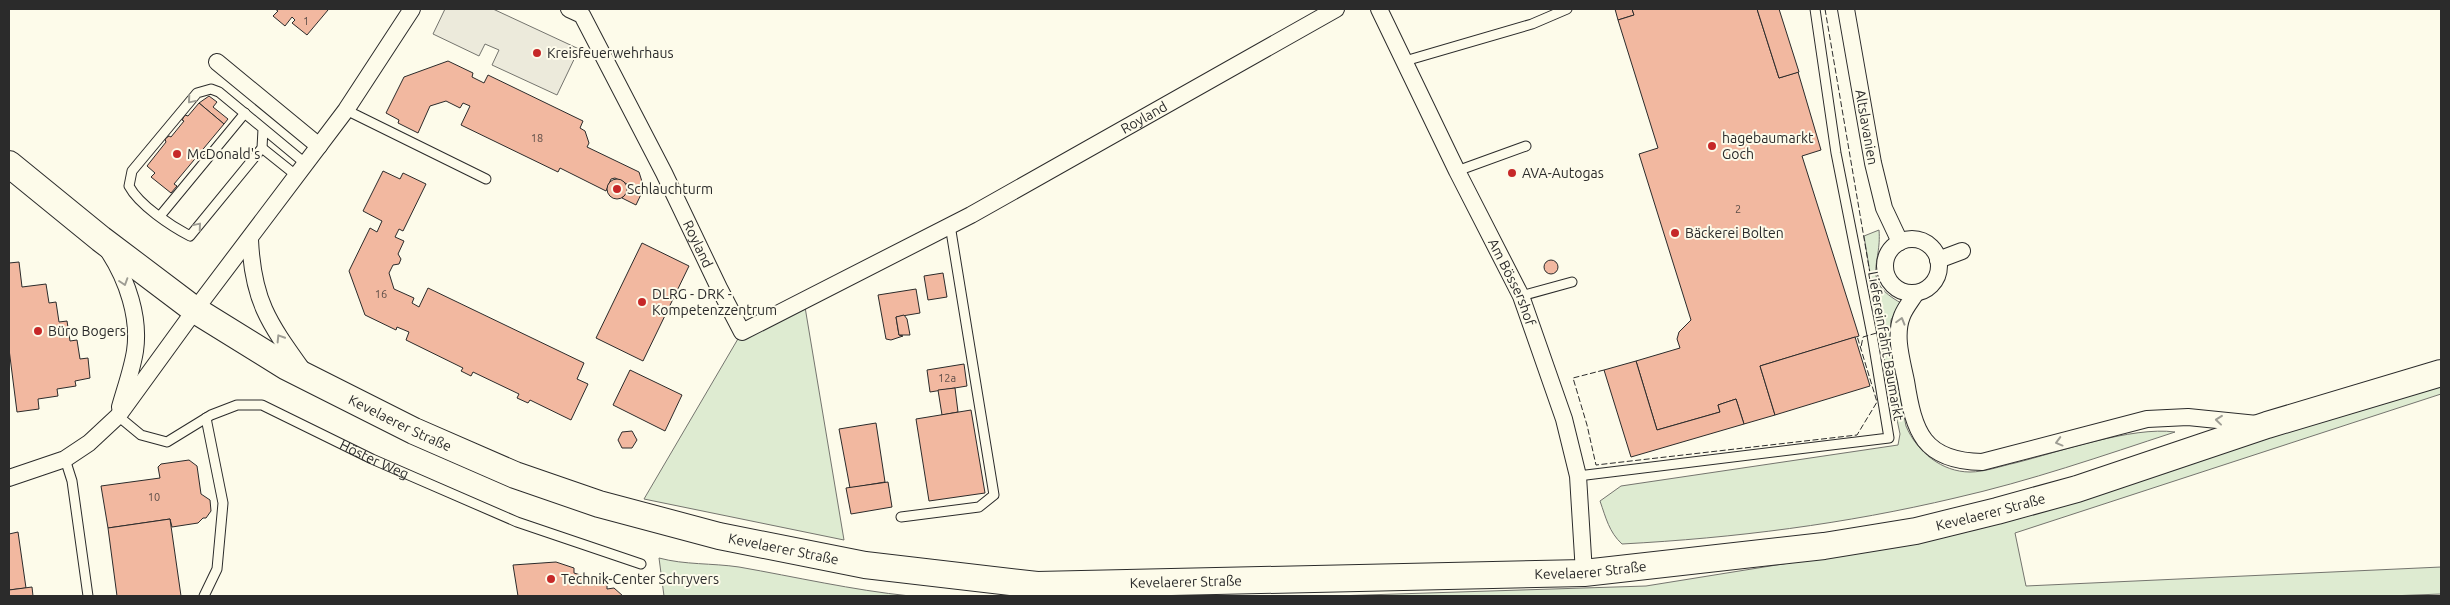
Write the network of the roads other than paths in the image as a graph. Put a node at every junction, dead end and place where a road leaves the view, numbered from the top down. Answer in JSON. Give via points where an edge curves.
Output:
{"nodes":[{"id":1,"x":412,"y":9,"type":"edge"},
{"id":2,"x":569,"y":9,"type":"edge"},
{"id":3,"x":1336,"y":9,"type":"edge"},
{"id":4,"x":1380,"y":9,"type":"edge"},
{"id":5,"x":1567,"y":9,"type":"edge"},
{"id":6,"x":1815,"y":9,"type":"edge"},
{"id":7,"x":1846,"y":9,"type":"edge"},
{"id":8,"x":1405,"y":61,"type":"junction"},
{"id":9,"x":217,"y":62,"type":"dead end"},
{"id":10,"x":346,"y":110,"type":"junction"},
{"id":11,"x":245,"y":114,"type":"junction"},
{"id":12,"x":263,"y":129,"type":"junction"},
{"id":13,"x":320,"y":146,"type":"junction"},
{"id":14,"x":1526,"y":146,"type":"dead end"},
{"id":15,"x":262,"y":148,"type":"junction"},
{"id":16,"x":9,"y":164,"type":"edge"},
{"id":17,"x":302,"y":170,"type":"junction"},
{"id":18,"x":1457,"y":171,"type":"junction"},
{"id":19,"x":486,"y":179,"type":"dead end"},
{"id":20,"x":160,"y":216,"type":"junction"},
{"id":21,"x":950,"y":225,"type":"junction"},
{"id":22,"x":101,"y":239,"type":"junction"},
{"id":23,"x":250,"y":240,"type":"junction"},
{"id":24,"x":1900,"y":242,"type":"junction"},
{"id":25,"x":1962,"y":250,"type":"dead end"},
{"id":26,"x":1938,"y":260,"type":"junction"},
{"id":27,"x":1572,"y":282,"type":"dead end"},
{"id":28,"x":1916,"y":293,"type":"junction"},
{"id":29,"x":1521,"y":296,"type":"junction"},
{"id":30,"x":195,"y":310,"type":"junction"},
{"id":31,"x":2441,"y":373,"type":"edge"},
{"id":32,"x":308,"y":378,"type":"junction"},
{"id":33,"x":118,"y":416,"type":"junction"},
{"id":34,"x":206,"y":418,"type":"junction"},
{"id":35,"x":2267,"y":425,"type":"junction"},
{"id":36,"x":65,"y":459,"type":"junction"},
{"id":37,"x":1578,"y":476,"type":"junction"},
{"id":38,"x":9,"y":478,"type":"edge"},
{"id":39,"x":901,"y":517,"type":"dead end"},
{"id":40,"x":641,"y":564,"type":"dead end"},
{"id":41,"x":1584,"y":573,"type":"junction"},
{"id":42,"x":88,"y":596,"type":"edge"},
{"id":43,"x":204,"y":596,"type":"edge"}],
"edges":[{"from":1,"to":10,"type":"street"},
{"from":2,"to":21,"type":"street","name":"Royland","via":[[582,15],[742,332]]},
{"from":3,"to":21,"type":"street","name":"Royland"},
{"from":4,"to":8,"type":"street","name":"Am Bössershof"},
{"from":5,"to":8,"type":"lane","via":[[1532,24]]},
{"from":6,"to":37,"type":"lane","name":"Liefereinfahrt Baumarkt","via":[[1836,153],[1872,334],[1888,438]]},
{"from":7,"to":24,"type":"street","name":"Altslavanien","via":[[1873,164],[1884,208]]},
{"from":8,"to":18,"type":"street","name":"Am Bössershof"},
{"from":9,"to":13,"type":"street"},
{"from":10,"to":13,"type":"street"},
{"from":10,"to":19,"type":"lane"},
{"from":11,"to":12,"type":"lane"},
{"from":11,"to":20,"type":"lane"},
{"from":11,"to":20,"type":"lane","one_way":true,"via":[[219,92],[211,89],[197,93],[132,171],[129,186]]},
{"from":12,"to":15,"type":"lane"},
{"from":12,"to":17,"type":"lane"},
{"from":13,"to":17,"type":"street"},
{"from":14,"to":18,"type":"lane"},
{"from":15,"to":17,"type":"lane"},
{"from":20,"to":15,"type":"lane","one_way":true,"via":[[190,236]]},
{"from":16,"to":22,"type":"main road","name":"Kevelaerer Straße"},
{"from":17,"to":23,"type":"street"},
{"from":18,"to":29,"type":"street","name":"Am Bössershof"},
{"from":21,"to":39,"type":"lane","via":[[994,495],[979,507]]},
{"from":22,"to":30,"type":"main road","name":"Kevelaerer Straße"},
{"from":22,"to":33,"type":"street","one_way":true,"via":[[120,269],[136,319],[135,351]]},
{"from":23,"to":30,"type":"street"},
{"from":32,"to":23,"type":"street","one_way":true,"via":[[262,308],[252,271]]},
{"from":24,"to":26,"type":"street","via":[[1916,239],[1930,246]]},
{"from":24,"to":28,"type":"street","via":[[1888,252],[1884,267],[1889,282],[1900,291]]},
{"from":25,"to":26,"type":"street"},
{"from":26,"to":28,"type":"street","via":[[1938,275],[1929,287]]},
{"from":27,"to":29,"type":"lane"},
{"from":35,"to":28,"type":"street","one_way":true,"via":[[2188,417],[2156,418],[1982,462],[1955,459],[1942,454],[1924,440],[1912,419],[1898,336],[1902,316]]},
{"from":29,"to":37,"type":"street","name":"Am Bössershof","via":[[1564,419]]},
{"from":30,"to":32,"type":"main road","name":"Kevelaerer Straße"},
{"from":30,"to":33,"type":"street"},
{"from":31,"to":35,"type":"main road","name":"Kevelaerer Straße"},
{"from":32,"to":41,"type":"main road","name":"Kevelaerer Straße","via":[[414,431],[515,475],[598,504],[719,536],[865,565],[1037,585]]},
{"from":33,"to":34,"type":"lane","name":"Höster Weg","via":[[141,434],[167,442]]},
{"from":33,"to":36,"type":"street","via":[[89,443]]},
{"from":34,"to":40,"type":"lane","name":"Höster Weg","via":[[237,405],[262,404],[372,459],[518,522]]},
{"from":34,"to":43,"type":"lane","via":[[223,503],[217,569]]},
{"from":35,"to":41,"type":"main road","name":"Kevelaerer Straße","via":[[2077,489],[1916,531],[1824,546]]},
{"from":36,"to":38,"type":"street"},
{"from":36,"to":42,"type":"lane","via":[[72,481]]},
{"from":37,"to":41,"type":"street","name":"Am Bössershof"}]}
